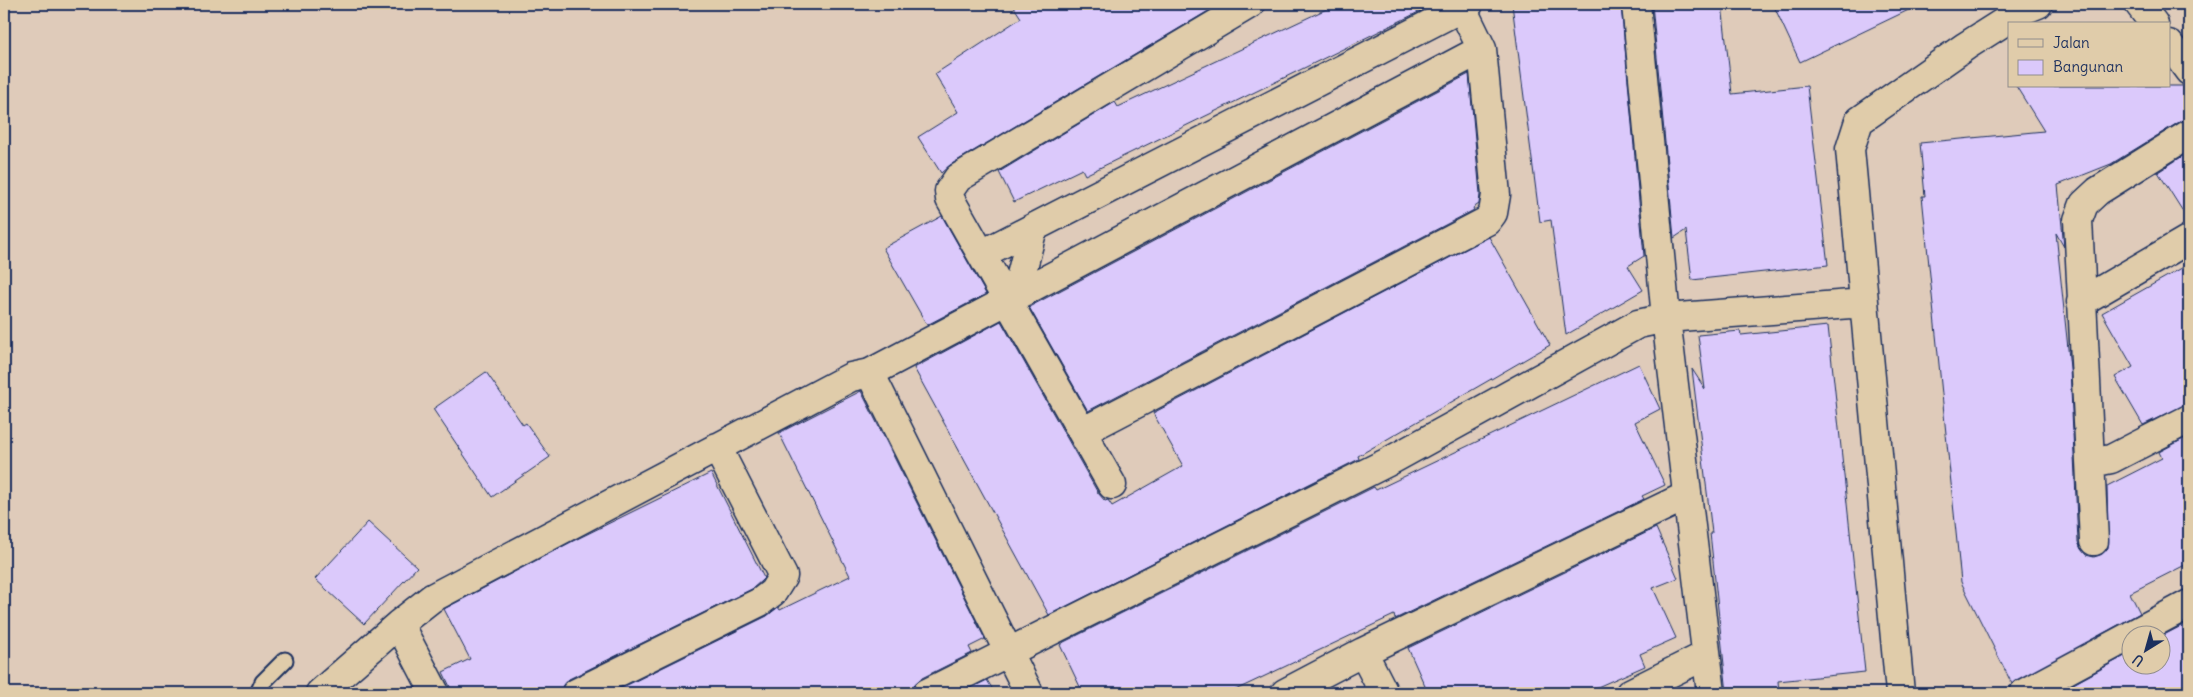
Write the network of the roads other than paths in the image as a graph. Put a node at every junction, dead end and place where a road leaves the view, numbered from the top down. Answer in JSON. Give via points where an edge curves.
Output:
{"nodes":[{"id":1,"x":1250,"y":4,"type":"edge"},
{"id":2,"x":1636,"y":4,"type":"edge"},
{"id":3,"x":2139,"y":4,"type":"edge"},
{"id":4,"x":1466,"y":6,"type":"edge"},
{"id":5,"x":2027,"y":6,"type":"edge"},
{"id":6,"x":2152,"y":22,"type":"edge"},
{"id":7,"x":2170,"y":45,"type":"edge"},
{"id":8,"x":1482,"y":49,"type":"junction"},
{"id":9,"x":2189,"y":71,"type":"edge"},
{"id":10,"x":2189,"y":134,"type":"edge"},
{"id":11,"x":1033,"y":228,"type":"junction"},
{"id":12,"x":2189,"y":238,"type":"edge"},
{"id":13,"x":982,"y":254,"type":"junction"},
{"id":14,"x":1012,"y":297,"type":"junction"},
{"id":15,"x":2081,"y":302,"type":"junction"},
{"id":16,"x":1864,"y":303,"type":"junction"},
{"id":17,"x":1666,"y":318,"type":"junction"},
{"id":18,"x":870,"y":373,"type":"junction"},
{"id":19,"x":2189,"y":419,"type":"edge"},
{"id":20,"x":1082,"y":432,"type":"junction"},
{"id":21,"x":716,"y":447,"type":"junction"},
{"id":22,"x":2090,"y":460,"type":"junction"},
{"id":23,"x":1112,"y":485,"type":"dead end"},
{"id":24,"x":1686,"y":496,"type":"junction"},
{"id":25,"x":2094,"y":542,"type":"dead end"},
{"id":26,"x":2189,"y":604,"type":"edge"},
{"id":27,"x":398,"y":624,"type":"junction"},
{"id":28,"x":2152,"y":624,"type":"edge"},
{"id":29,"x":2120,"y":641,"type":"edge"},
{"id":30,"x":1007,"y":652,"type":"junction"},
{"id":31,"x":1363,"y":652,"type":"junction"},
{"id":32,"x":1706,"y":655,"type":"junction"},
{"id":33,"x":285,"y":660,"type":"dead end"},
{"id":34,"x":258,"y":693,"type":"edge"},
{"id":35,"x":320,"y":693,"type":"edge"},
{"id":36,"x":435,"y":693,"type":"edge"},
{"id":37,"x":576,"y":693,"type":"edge"},
{"id":38,"x":928,"y":693,"type":"edge"},
{"id":39,"x":1029,"y":693,"type":"edge"},
{"id":40,"x":1285,"y":693,"type":"edge"},
{"id":41,"x":1384,"y":693,"type":"edge"},
{"id":42,"x":1630,"y":693,"type":"edge"},
{"id":43,"x":1710,"y":693,"type":"edge"},
{"id":44,"x":1900,"y":693,"type":"edge"},
{"id":45,"x":2024,"y":693,"type":"edge"}],
"edges":[{"from":1,"to":13,"type":"street","via":[[958,178],[949,191],[950,199]]},
{"from":2,"to":17,"type":"street"},
{"from":3,"to":6,"type":"street"},
{"from":4,"to":8,"type":"street"},
{"from":4,"to":11,"type":"street"},
{"from":5,"to":16,"type":"street","via":[[1859,121],[1850,149]]},
{"from":7,"to":9,"type":"street"},
{"from":8,"to":14,"type":"street"},
{"from":8,"to":20,"type":"street","via":[[1496,195],[1488,221]]},
{"from":10,"to":15,"type":"street","via":[[2098,191],[2084,204],[2078,220]]},
{"from":11,"to":13,"type":"street"},
{"from":11,"to":14,"type":"street"},
{"from":12,"to":15,"type":"street"},
{"from":13,"to":14,"type":"street"},
{"from":14,"to":18,"type":"street"},
{"from":14,"to":20,"type":"street"},
{"from":15,"to":22,"type":"street"},
{"from":16,"to":17,"type":"street"},
{"from":16,"to":44,"type":"street"},
{"from":17,"to":24,"type":"street"},
{"from":17,"to":30,"type":"street","via":[[1638,324],[1386,463]]},
{"from":18,"to":21,"type":"street","via":[[851,377]]},
{"from":18,"to":30,"type":"street"},
{"from":19,"to":22,"type":"street","via":[[2111,459]]},
{"from":20,"to":23,"type":"street"},
{"from":21,"to":27,"type":"street","via":[[432,598]]},
{"from":21,"to":37,"type":"street","via":[[783,576],[779,584],[760,602]]},
{"from":22,"to":25,"type":"street"},
{"from":24,"to":31,"type":"street"},
{"from":24,"to":32,"type":"street"},
{"from":26,"to":28,"type":"street"},
{"from":27,"to":35,"type":"street"},
{"from":27,"to":36,"type":"street"},
{"from":29,"to":45,"type":"street"},
{"from":30,"to":38,"type":"street"},
{"from":30,"to":39,"type":"street"},
{"from":31,"to":40,"type":"street"},
{"from":31,"to":41,"type":"street"},
{"from":32,"to":42,"type":"street"},
{"from":32,"to":43,"type":"street"},
{"from":33,"to":34,"type":"lane","via":[[263,682]]}]}
